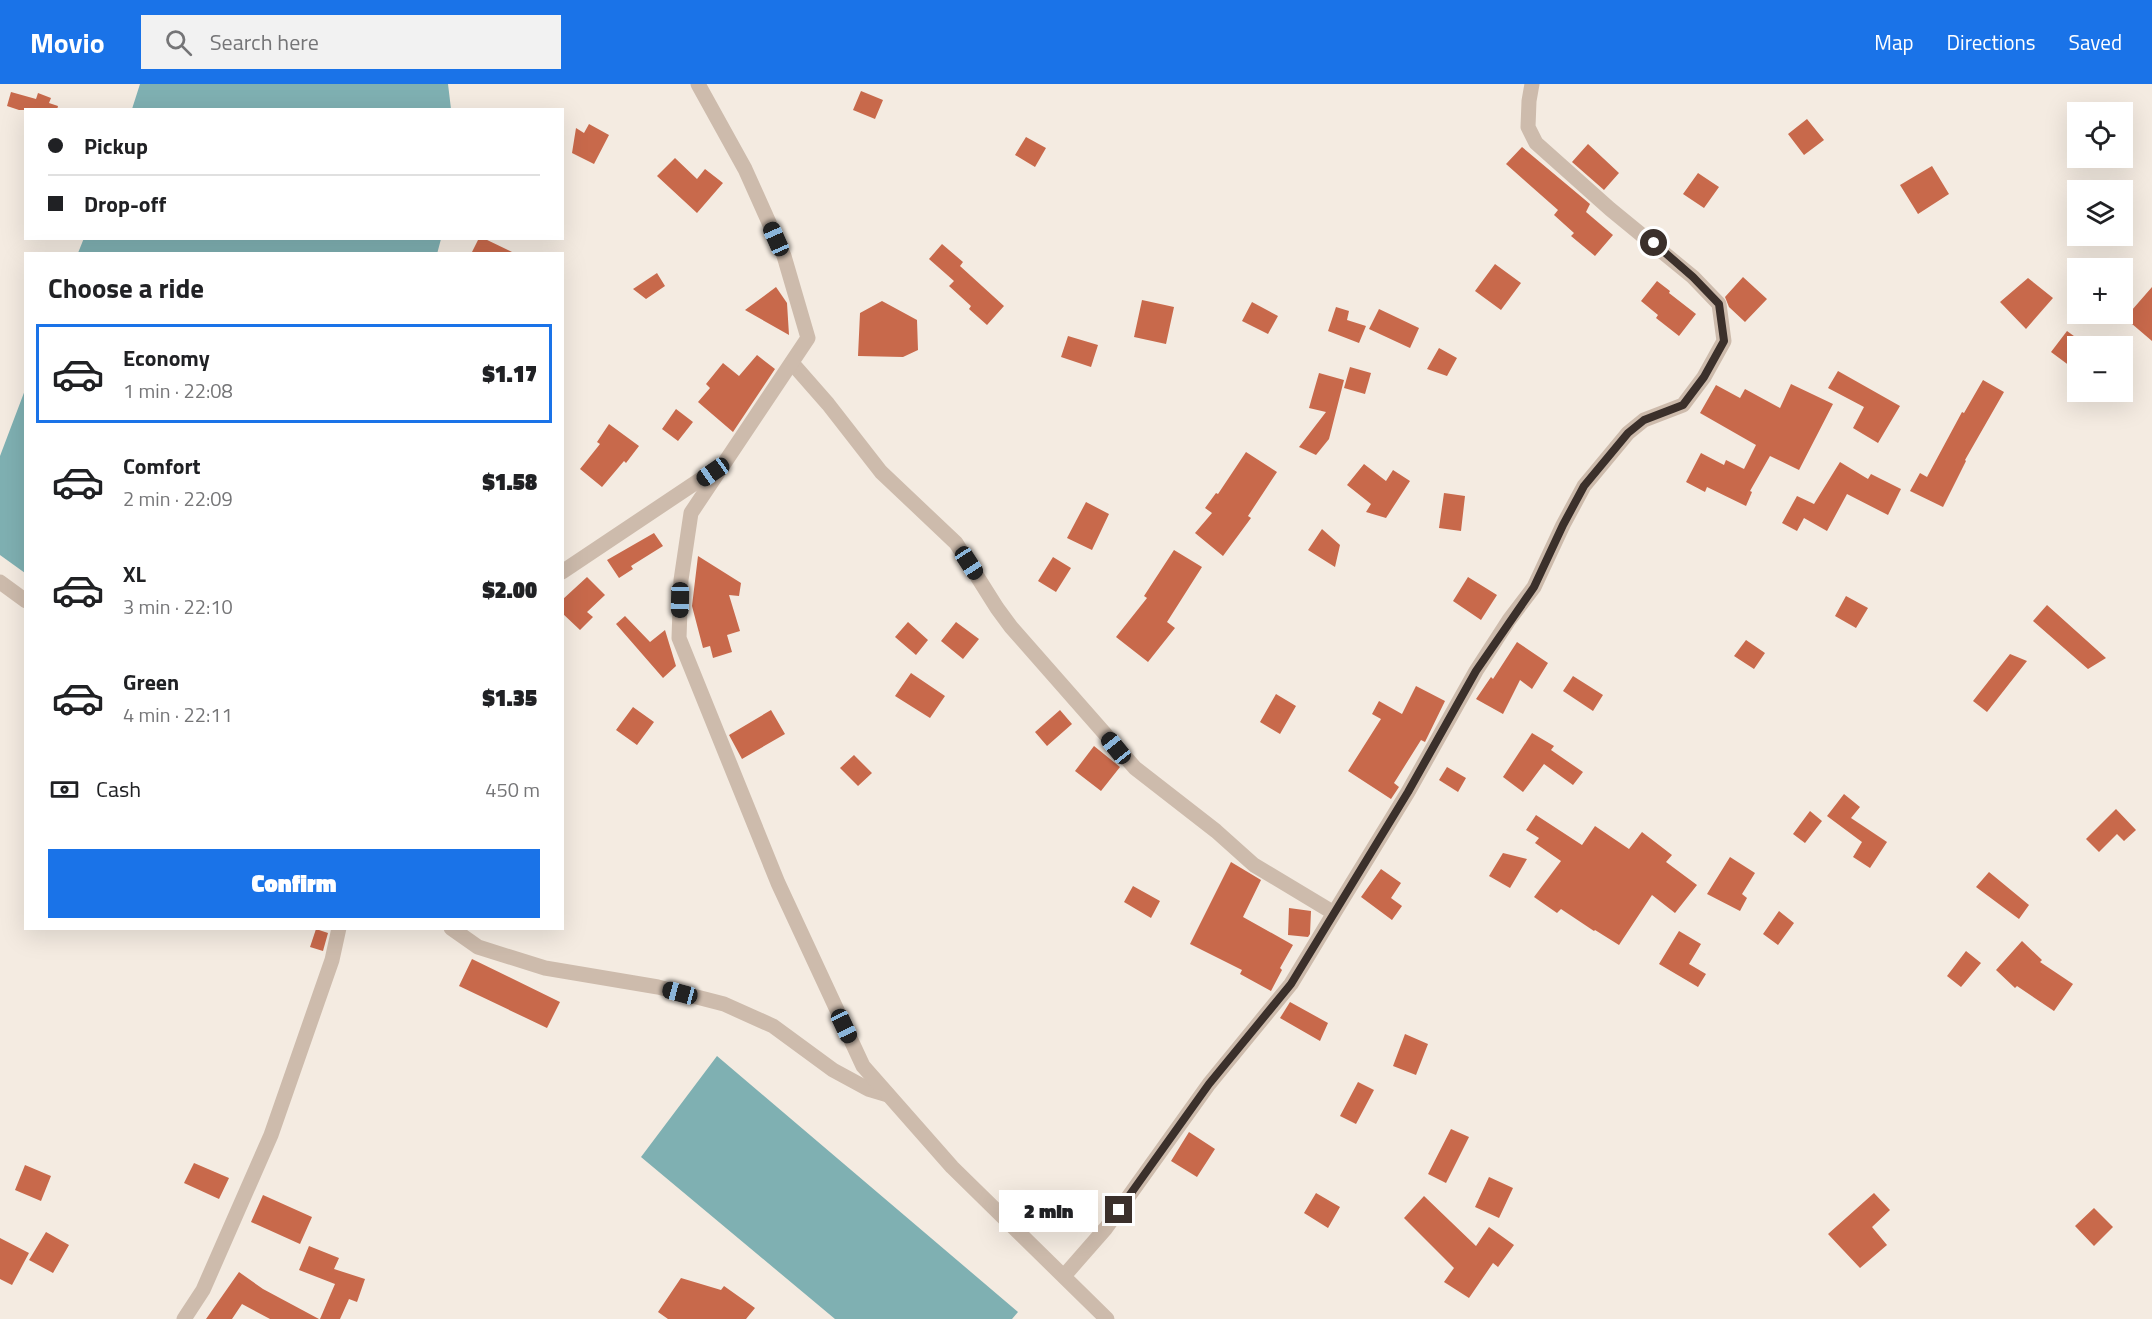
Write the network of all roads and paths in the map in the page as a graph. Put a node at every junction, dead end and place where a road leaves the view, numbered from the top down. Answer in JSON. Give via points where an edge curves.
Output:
{"nodes":[{"id":1,"x":698,"y":84,"type":"edge"},
{"id":2,"x":1532,"y":84,"type":"edge"},
{"id":3,"x":792,"y":363,"type":"junction"},
{"id":4,"x":726,"y":462,"type":"junction"},
{"id":5,"x":564,"y":571,"type":"edge"},
{"id":6,"x":0,"y":582,"type":"edge"},
{"id":7,"x":24,"y":600,"type":"edge"},
{"id":8,"x":1334,"y":913,"type":"junction"},
{"id":9,"x":339,"y":930,"type":"edge"},
{"id":10,"x":454,"y":930,"type":"edge"},
{"id":11,"x":888,"y":1095,"type":"junction"},
{"id":12,"x":1064,"y":1276,"type":"junction"},
{"id":13,"x":184,"y":1319,"type":"edge"},
{"id":14,"x":1107,"y":1319,"type":"edge"}],
"edges":[{"from":1,"to":3,"type":"street","via":[[745,169],[784,256],[808,338]]},
{"from":2,"to":8,"type":"street","via":[[1528,127],[1536,143],[1693,277],[1719,304],[1724,341],[1683,405],[1644,420],[1628,433],[1584,486],[1534,587],[1476,671]]},
{"from":3,"to":4,"type":"street"},
{"from":3,"to":8,"type":"street","via":[[880,472],[956,543],[1011,627],[1135,768],[1254,865]]},
{"from":4,"to":5,"type":"street"},
{"from":4,"to":11,"type":"street","via":[[691,513],[681,580],[680,638],[778,883],[862,1066]]},
{"from":6,"to":7,"type":"street"},
{"from":8,"to":12,"type":"street","via":[[1291,984],[1209,1084],[1106,1228]]},
{"from":9,"to":13,"type":"street","via":[[332,960],[271,1135],[203,1290]]},
{"from":10,"to":11,"type":"street","via":[[478,947],[545,968],[658,987],[724,1004],[773,1026],[833,1070]]},
{"from":11,"to":12,"type":"street","via":[[952,1167]]},
{"from":12,"to":14,"type":"street"}]}
